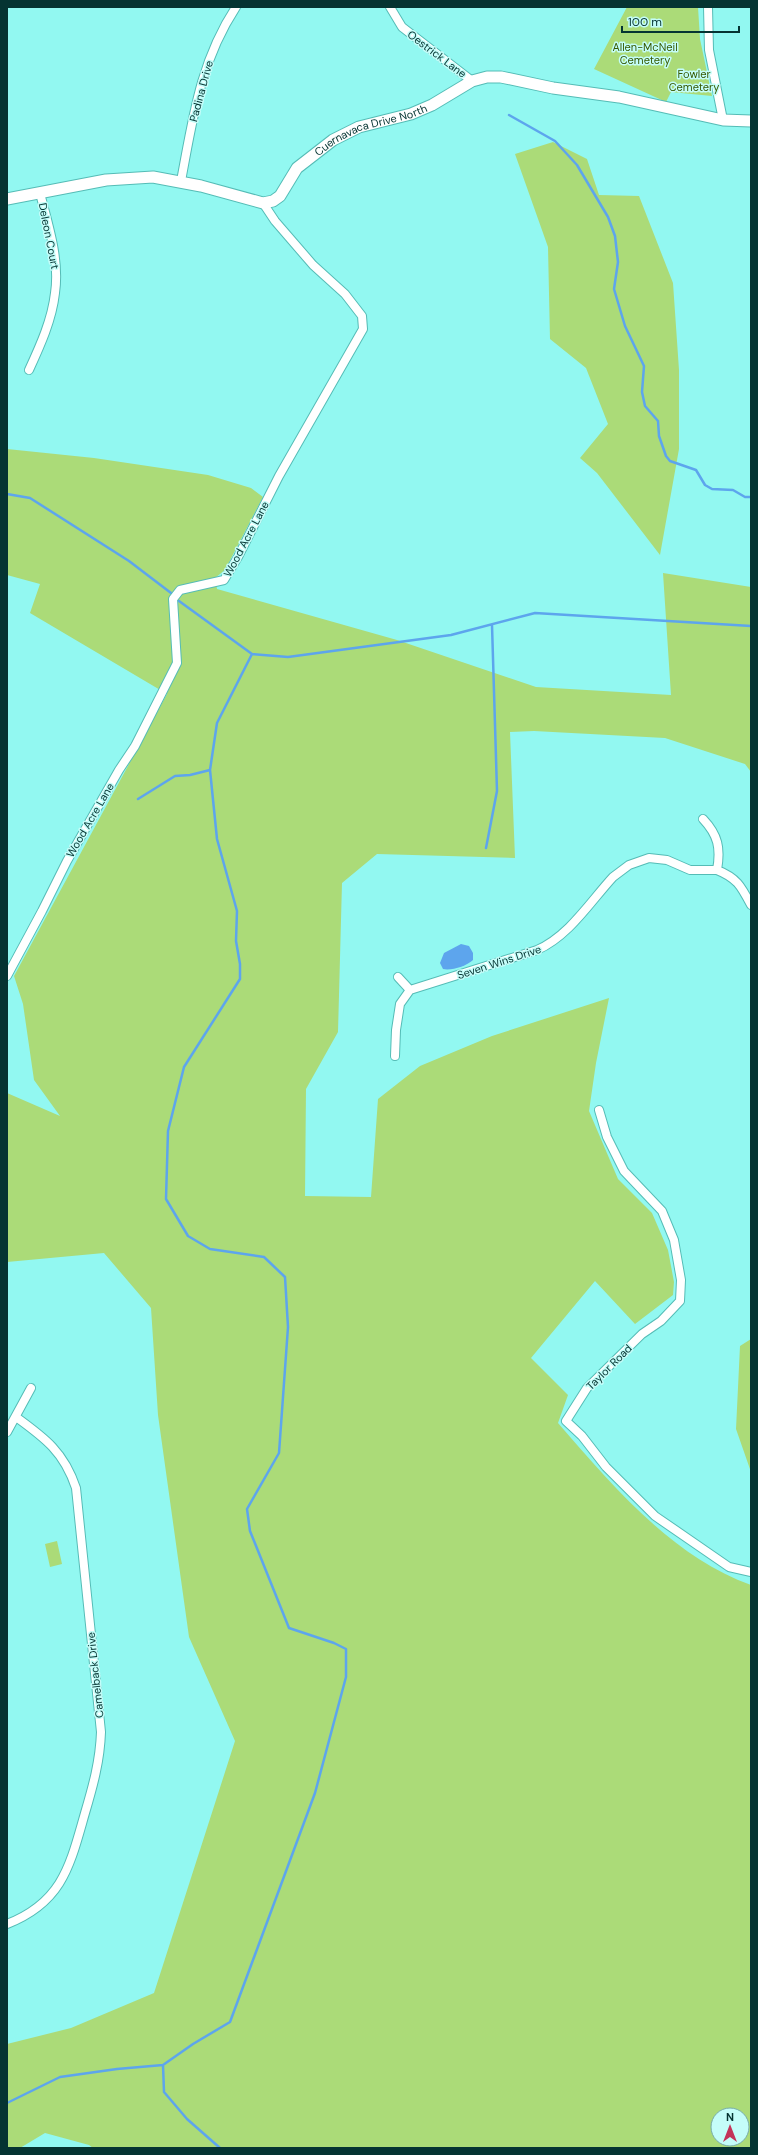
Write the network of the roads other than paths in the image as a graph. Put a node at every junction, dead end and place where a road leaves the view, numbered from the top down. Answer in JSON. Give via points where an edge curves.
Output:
{"nodes":[{"id":1,"x":236,"y":7,"type":"edge"},
{"id":2,"x":390,"y":7,"type":"edge"},
{"id":3,"x":708,"y":7,"type":"edge"},
{"id":4,"x":472,"y":81,"type":"junction"},
{"id":5,"x":723,"y":120,"type":"junction"},
{"id":6,"x":751,"y":121,"type":"edge"},
{"id":7,"x":181,"y":181,"type":"junction"},
{"id":8,"x":40,"y":193,"type":"junction"},
{"id":9,"x":7,"y":199,"type":"edge"},
{"id":10,"x":263,"y":203,"type":"junction"},
{"id":11,"x":29,"y":370,"type":"dead end"},
{"id":12,"x":703,"y":819,"type":"dead end"},
{"id":13,"x":717,"y":870,"type":"junction"},
{"id":14,"x":751,"y":905,"type":"edge"},
{"id":15,"x":7,"y":976,"type":"edge"},
{"id":16,"x":398,"y":977,"type":"dead end"},
{"id":17,"x":410,"y":990,"type":"junction"},
{"id":18,"x":395,"y":1056,"type":"dead end"},
{"id":19,"x":599,"y":1110,"type":"dead end"},
{"id":20,"x":31,"y":1388,"type":"dead end"},
{"id":21,"x":16,"y":1417,"type":"junction"},
{"id":22,"x":7,"y":1432,"type":"edge"},
{"id":23,"x":751,"y":1572,"type":"edge"},
{"id":24,"x":7,"y":1924,"type":"edge"}],
"edges":[{"from":1,"to":7,"type":"street","name":"Padina Drive","via":[[222,30],[203,74]]},
{"from":2,"to":4,"type":"street","name":"Oestrick Lane","via":[[402,27]]},
{"from":3,"to":5,"type":"street","via":[[709,50]]},
{"from":4,"to":5,"type":"street","name":"Cuernavaca Drive North","via":[[501,77],[553,88],[619,97]]},
{"from":4,"to":10,"type":"street","name":"Cuernavaca Drive North","via":[[432,105],[410,114],[359,127],[333,140],[297,168],[280,196]]},
{"from":5,"to":6,"type":"street","name":"Cuernavaca Drive North"},
{"from":7,"to":8,"type":"street","via":[[153,177],[127,178]]},
{"from":7,"to":10,"type":"street"},
{"from":8,"to":9,"type":"street"},
{"from":8,"to":11,"type":"street","name":"Deleon Court","via":[[55,260],[56,293],[42,341]]},
{"from":10,"to":15,"type":"street","name":"Wood Acre Lane","via":[[314,266],[345,294],[362,316],[363,328],[279,476],[224,580],[180,590],[173,599],[177,663],[135,746],[67,861]]},
{"from":12,"to":13,"type":"street","via":[[718,840],[720,856]]},
{"from":13,"to":14,"type":"street","via":[[738,882]]},
{"from":13,"to":17,"type":"street","name":"Seven Wins Drive","via":[[690,870],[662,859],[640,860],[613,877],[566,930],[550,944]]},
{"from":16,"to":17,"type":"street"},
{"from":17,"to":18,"type":"street","via":[[400,1004]]},
{"from":19,"to":23,"type":"street","name":"Taylor Road","via":[[607,1137],[624,1171],[662,1211],[671,1233],[681,1280],[680,1301],[587,1388],[566,1421],[582,1436],[606,1467],[655,1516],[729,1567]]},
{"from":20,"to":21,"type":"street"},
{"from":21,"to":22,"type":"street"},
{"from":21,"to":24,"type":"street","name":"Camelback Drive","via":[[52,1444],[66,1465],[76,1488],[100,1732],[98,1768],[67,1872],[43,1903]]}]}
